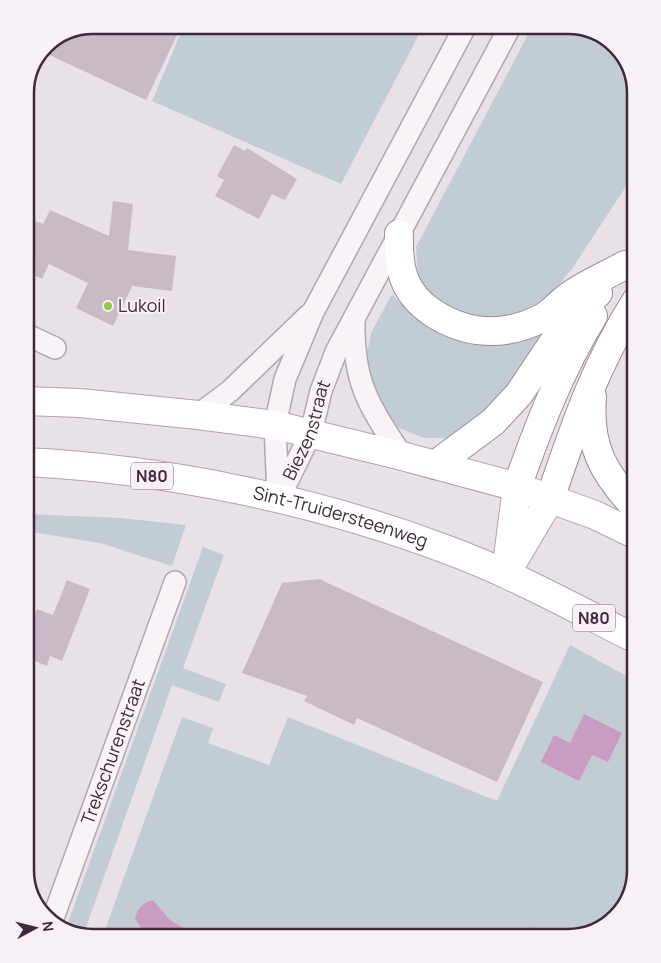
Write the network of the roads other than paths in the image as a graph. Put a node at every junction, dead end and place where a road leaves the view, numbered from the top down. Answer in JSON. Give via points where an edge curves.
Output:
{"nodes":[{"id":1,"x":461,"y":34,"type":"edge"},
{"id":2,"x":506,"y":34,"type":"edge"},
{"id":3,"x":400,"y":234,"type":"junction"},
{"id":4,"x":627,"y":258,"type":"edge"},
{"id":5,"x":627,"y":259,"type":"edge"},
{"id":6,"x":627,"y":261,"type":"edge"},
{"id":7,"x":313,"y":312,"type":"junction"},
{"id":8,"x":627,"y":316,"type":"edge"},
{"id":9,"x":354,"y":318,"type":"junction"},
{"id":10,"x":34,"y":338,"type":"edge"},
{"id":11,"x":56,"y":348,"type":"dead end"},
{"id":12,"x":594,"y":378,"type":"junction"},
{"id":13,"x":34,"y":401,"type":"edge"},
{"id":14,"x":198,"y":415,"type":"junction"},
{"id":15,"x":275,"y":425,"type":"junction"},
{"id":16,"x":312,"y":433,"type":"junction"},
{"id":17,"x":402,"y":456,"type":"junction"},
{"id":18,"x":34,"y":462,"type":"edge"},
{"id":19,"x":435,"y":465,"type":"junction"},
{"id":20,"x":516,"y":487,"type":"junction"},
{"id":21,"x":550,"y":499,"type":"junction"},
{"id":22,"x":278,"y":500,"type":"junction"},
{"id":23,"x":627,"y":512,"type":"edge"},
{"id":24,"x":627,"y":526,"type":"edge"},
{"id":25,"x":506,"y":573,"type":"junction"},
{"id":26,"x":176,"y":582,"type":"dead end"},
{"id":27,"x":627,"y":634,"type":"edge"},
{"id":28,"x":59,"y":903,"type":"edge"}],
"edges":[{"from":1,"to":7,"type":"street","name":"Biezenstraat"},
{"from":2,"to":3,"type":"street","name":"Biezenstraat"},
{"from":3,"to":4,"type":"main road","via":[[398,259],[412,295],[423,307],[444,320],[474,331],[507,329],[543,317]]},
{"from":3,"to":9,"type":"street","name":"Biezenstraat"},
{"from":5,"to":19,"type":"main road","via":[[565,325],[519,394],[493,422]]},
{"from":6,"to":20,"type":"main road","via":[[574,346]]},
{"from":7,"to":14,"type":"street","name":"Biezenstraat","via":[[253,371]]},
{"from":7,"to":15,"type":"street","name":"Biezenstraat","via":[[285,379]]},
{"from":8,"to":12,"type":"main road","via":[[606,350]]},
{"from":9,"to":16,"type":"street","name":"Biezenstraat","via":[[321,391]]},
{"from":9,"to":17,"type":"street","name":"Biezenstraat","via":[[355,365],[362,389]]},
{"from":10,"to":11,"type":"street"},
{"from":12,"to":21,"type":"main road"},
{"from":12,"to":23,"type":"main road","via":[[592,441]]},
{"from":13,"to":14,"type":"main road"},
{"from":14,"to":15,"type":"main road"},
{"from":15,"to":16,"type":"main road"},
{"from":15,"to":22,"type":"street","name":"Biezenstraat"},
{"from":16,"to":17,"type":"main road"},
{"from":16,"to":22,"type":"street","name":"Biezenstraat"},
{"from":17,"to":19,"type":"main road"},
{"from":18,"to":22,"type":"main road","name":"Sint-Truidersteenweg","number":"N80","via":[[201,482]]},
{"from":19,"to":20,"type":"main road"},
{"from":20,"to":21,"type":"main road"},
{"from":20,"to":25,"type":"main road"},
{"from":21,"to":24,"type":"main road"},
{"from":21,"to":25,"type":"main road"},
{"from":22,"to":25,"type":"main road","name":"Sint-Truidersteenweg","number":"N80","via":[[400,533]]},
{"from":25,"to":27,"type":"main road","name":"Sint-Truidersteenweg","number":"N80"},
{"from":26,"to":28,"type":"street","name":"Trekschurenstraat"}]}
